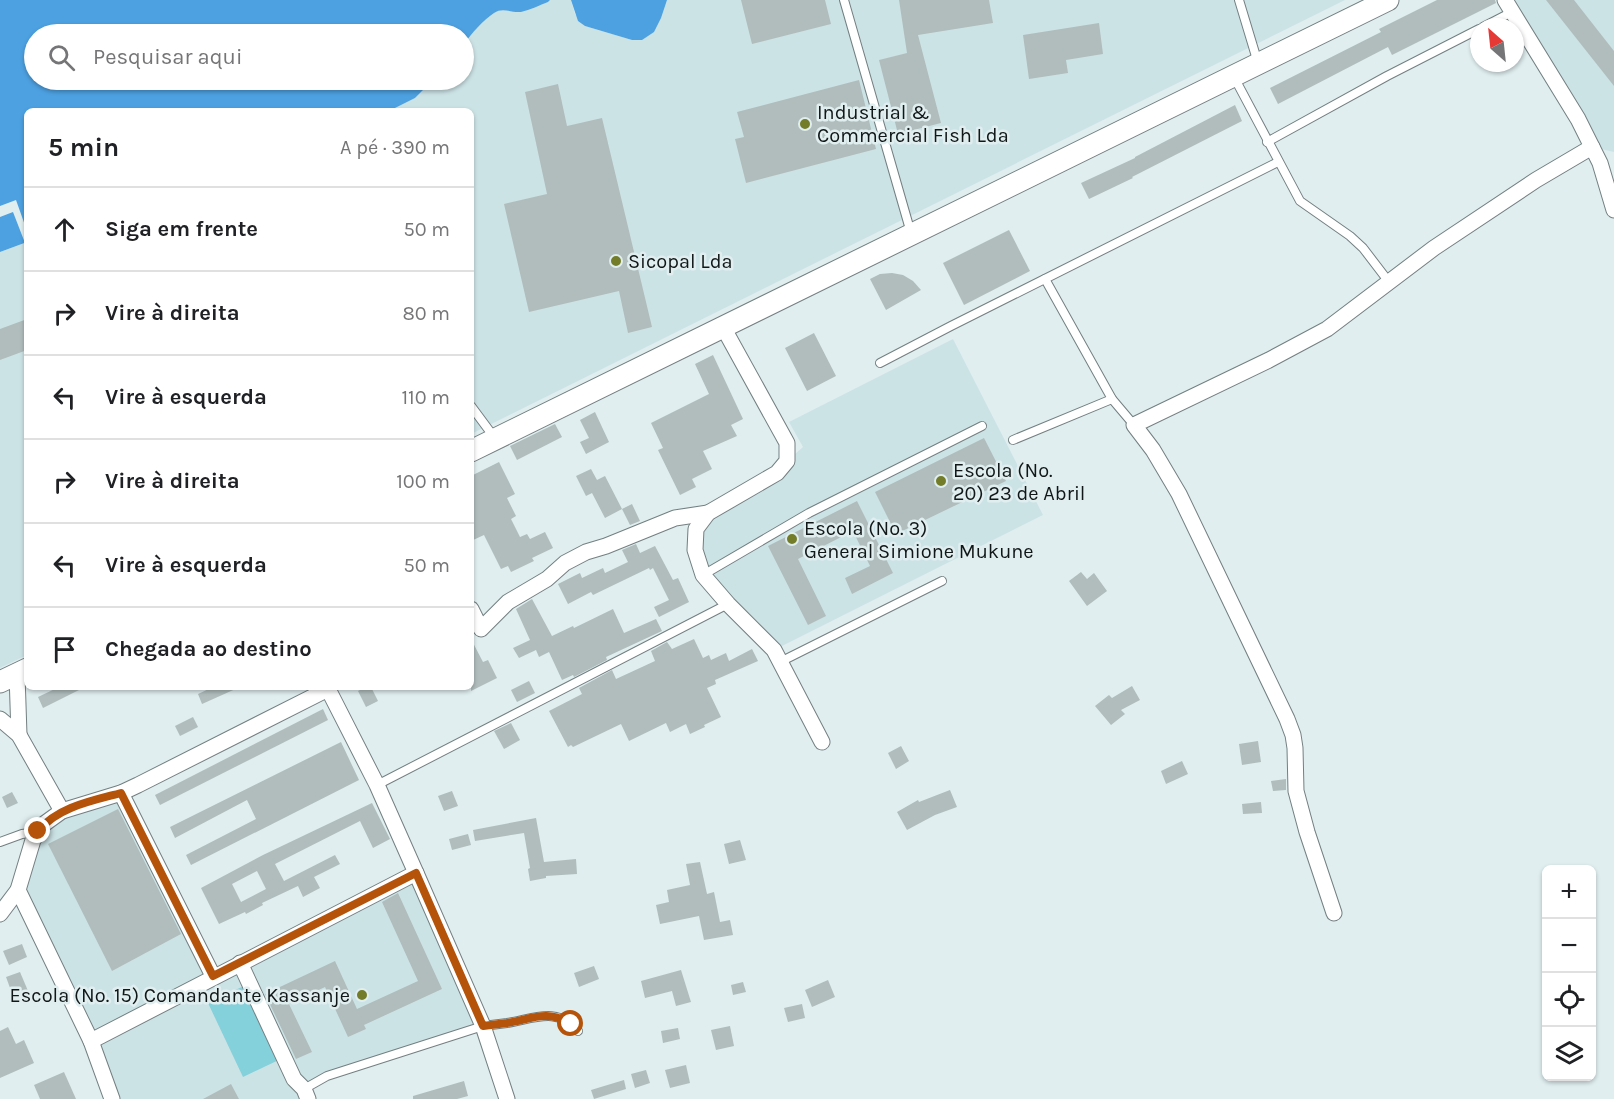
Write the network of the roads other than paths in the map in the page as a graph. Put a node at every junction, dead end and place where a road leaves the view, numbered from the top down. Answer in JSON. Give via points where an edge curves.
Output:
{"nodes":[{"id":1,"x":844,"y":0,"type":"edge"},
{"id":2,"x":1239,"y":0,"type":"edge"},
{"id":3,"x":1388,"y":0,"type":"edge"},
{"id":4,"x":1509,"y":6,"type":"edge"},
{"id":5,"x":1494,"y":18,"type":"edge"},
{"id":6,"x":1470,"y":34,"type":"edge"},
{"id":7,"x":1258,"y":64,"type":"junction"},
{"id":8,"x":1233,"y":76,"type":"junction"},
{"id":9,"x":1267,"y":142,"type":"junction"},
{"id":10,"x":1592,"y":147,"type":"junction"},
{"id":11,"x":1278,"y":162,"type":"junction"},
{"id":12,"x":1614,"y":210,"type":"edge"},
{"id":13,"x":911,"y":234,"type":"junction"},
{"id":14,"x":1045,"y":279,"type":"junction"},
{"id":15,"x":1389,"y":282,"type":"junction"},
{"id":16,"x":723,"y":327,"type":"junction"},
{"id":17,"x":880,"y":363,"type":"dead end"},
{"id":18,"x":1112,"y":399,"type":"junction"},
{"id":19,"x":474,"y":410,"type":"edge"},
{"id":20,"x":1134,"y":425,"type":"junction"},
{"id":21,"x":982,"y":426,"type":"dead end"},
{"id":22,"x":495,"y":439,"type":"junction"},
{"id":23,"x":1014,"y":440,"type":"dead end"},
{"id":24,"x":474,"y":450,"type":"edge"},
{"id":25,"x":708,"y":513,"type":"junction"},
{"id":26,"x":703,"y":575,"type":"junction"},
{"id":27,"x":942,"y":580,"type":"dead end"},
{"id":28,"x":728,"y":604,"type":"junction"},
{"id":29,"x":474,"y":615,"type":"edge"},
{"id":30,"x":780,"y":662,"type":"junction"},
{"id":31,"x":15,"y":675,"type":"edge"},
{"id":32,"x":323,"y":690,"type":"edge"},
{"id":33,"x":328,"y":690,"type":"edge"},
{"id":34,"x":0,"y":719,"type":"edge"},
{"id":35,"x":19,"y":735,"type":"junction"},
{"id":36,"x":822,"y":742,"type":"dead end"},
{"id":37,"x":377,"y":784,"type":"junction"},
{"id":38,"x":121,"y":793,"type":"junction"},
{"id":39,"x":62,"y":811,"type":"junction"},
{"id":40,"x":38,"y":831,"type":"junction"},
{"id":41,"x":0,"y":842,"type":"edge"},
{"id":42,"x":416,"y":873,"type":"junction"},
{"id":43,"x":18,"y":890,"type":"junction"},
{"id":44,"x":1334,"y":913,"type":"dead end"},
{"id":45,"x":0,"y":914,"type":"edge"},
{"id":46,"x":240,"y":963,"type":"junction"},
{"id":47,"x":213,"y":976,"type":"junction"},
{"id":48,"x":483,"y":1026,"type":"junction"},
{"id":49,"x":578,"y":1031,"type":"dead end"},
{"id":50,"x":91,"y":1041,"type":"junction"},
{"id":51,"x":306,"y":1094,"type":"edge"},
{"id":52,"x":112,"y":1099,"type":"edge"},
{"id":53,"x":507,"y":1099,"type":"edge"}],
"edges":[{"from":1,"to":13,"type":"lane"},
{"from":2,"to":7,"type":"lane"},
{"from":3,"to":7,"type":"street"},
{"from":4,"to":5,"type":"lane"},
{"from":4,"to":10,"type":"street"},
{"from":6,"to":9,"type":"lane"},
{"from":7,"to":8,"type":"street"},
{"from":8,"to":9,"type":"lane"},
{"from":8,"to":13,"type":"street"},
{"from":9,"to":11,"type":"lane"},
{"from":10,"to":12,"type":"street"},
{"from":10,"to":15,"type":"street","via":[[1536,180]]},
{"from":11,"to":14,"type":"lane"},
{"from":11,"to":15,"type":"lane","via":[[1300,201],[1350,236]]},
{"from":13,"to":16,"type":"street"},
{"from":14,"to":17,"type":"lane"},
{"from":14,"to":18,"type":"lane"},
{"from":15,"to":20,"type":"street","via":[[1309,340]]},
{"from":16,"to":22,"type":"street"},
{"from":16,"to":25,"type":"street","via":[[787,443],[787,461],[777,473]]},
{"from":18,"to":20,"type":"lane"},
{"from":18,"to":23,"type":"lane"},
{"from":19,"to":22,"type":"lane"},
{"from":20,"to":44,"type":"street","via":[[1179,494],[1287,718],[1295,748],[1296,791]]},
{"from":21,"to":26,"type":"lane","via":[[809,513]]},
{"from":22,"to":24,"type":"street"},
{"from":25,"to":26,"type":"street","via":[[696,529],[695,550]]},
{"from":25,"to":29,"type":"street","via":[[675,518],[586,552],[508,602],[481,629]]},
{"from":26,"to":28,"type":"street"},
{"from":27,"to":30,"type":"lane"},
{"from":28,"to":30,"type":"street","via":[[774,650]]},
{"from":28,"to":37,"type":"lane"},
{"from":30,"to":36,"type":"street"},
{"from":31,"to":35,"type":"street"},
{"from":32,"to":38,"type":"street"},
{"from":33,"to":37,"type":"street"},
{"from":34,"to":35,"type":"street"},
{"from":35,"to":39,"type":"street"},
{"from":37,"to":42,"type":"street"},
{"from":38,"to":39,"type":"street"},
{"from":38,"to":47,"type":"street"},
{"from":39,"to":40,"type":"street"},
{"from":40,"to":41,"type":"lane"},
{"from":40,"to":43,"type":"street"},
{"from":42,"to":46,"type":"street"},
{"from":42,"to":48,"type":"street"},
{"from":43,"to":45,"type":"street"},
{"from":43,"to":50,"type":"street"},
{"from":46,"to":47,"type":"street"},
{"from":46,"to":51,"type":"street","via":[[294,1078]]},
{"from":47,"to":50,"type":"street"},
{"from":48,"to":49,"type":"lane","via":[[551,1016]]},
{"from":48,"to":51,"type":"lane","via":[[327,1076]]},
{"from":48,"to":53,"type":"street"},
{"from":50,"to":52,"type":"street"}]}
